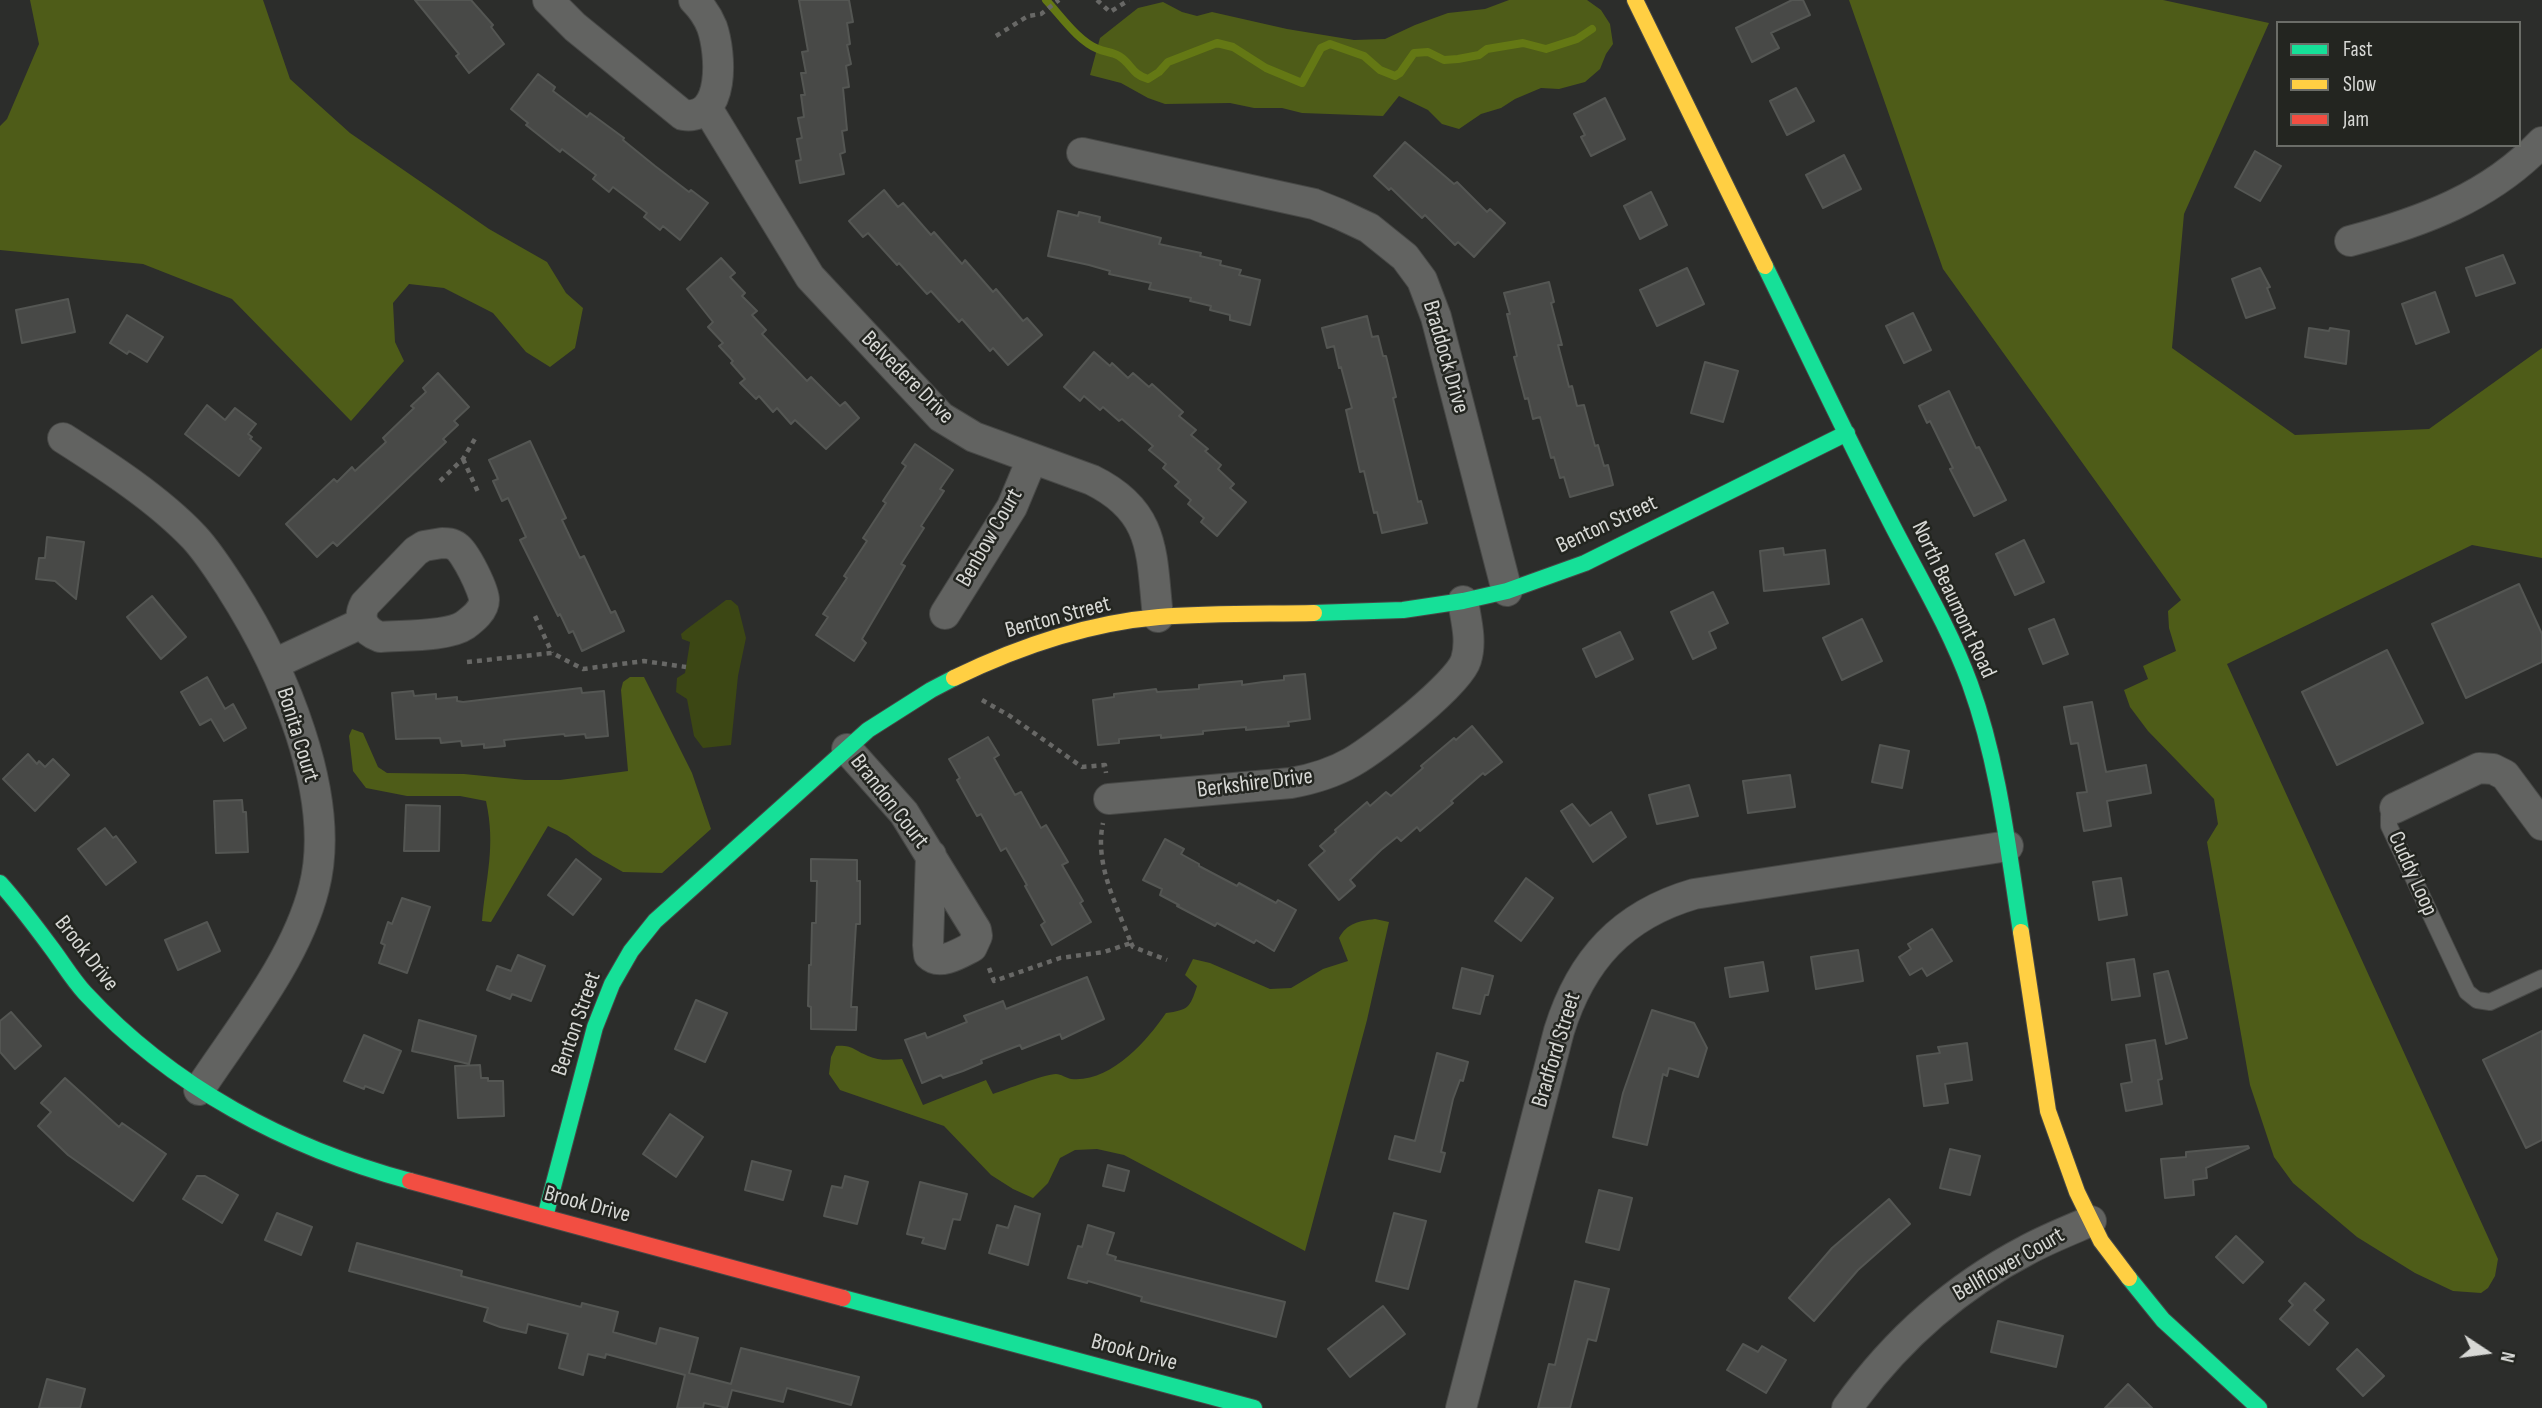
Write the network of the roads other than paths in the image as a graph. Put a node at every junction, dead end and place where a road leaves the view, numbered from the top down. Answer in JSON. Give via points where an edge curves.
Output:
{"nodes":[{"id":1,"x":548,"y":0,"type":"edge"},
{"id":2,"x":694,"y":0,"type":"edge"},
{"id":3,"x":1635,"y":0,"type":"edge"},
{"id":4,"x":707,"y":108,"type":"junction"},
{"id":5,"x":2542,"y":142,"type":"edge"},
{"id":6,"x":1082,"y":153,"type":"dead end"},
{"id":7,"x":2350,"y":241,"type":"dead end"},
{"id":8,"x":1847,"y":433,"type":"junction"},
{"id":9,"x":63,"y":438,"type":"dead end"},
{"id":10,"x":1032,"y":459,"type":"junction"},
{"id":11,"x":1507,"y":591,"type":"junction"},
{"id":12,"x":1463,"y":601,"type":"junction"},
{"id":13,"x":945,"y":614,"type":"dead end"},
{"id":14,"x":1158,"y":617,"type":"junction"},
{"id":15,"x":362,"y":623,"type":"dead end"},
{"id":16,"x":274,"y":664,"type":"junction"},
{"id":17,"x":847,"y":749,"type":"junction"},
{"id":18,"x":1109,"y":799,"type":"road end"},
{"id":19,"x":2395,"y":808,"type":"joint"},
{"id":20,"x":2542,"y":825,"type":"edge"},
{"id":21,"x":2008,"y":846,"type":"junction"},
{"id":22,"x":931,"y":855,"type":"junction"},
{"id":23,"x":0,"y":883,"type":"edge"},
{"id":24,"x":2542,"y":978,"type":"edge"},
{"id":25,"x":199,"y":1090,"type":"junction"},
{"id":26,"x":545,"y":1217,"type":"junction"},
{"id":27,"x":2091,"y":1221,"type":"junction"},
{"id":28,"x":1254,"y":1408,"type":"edge"},
{"id":29,"x":1461,"y":1408,"type":"edge"},
{"id":30,"x":1847,"y":1408,"type":"edge"},
{"id":31,"x":2259,"y":1408,"type":"edge"}],
"edges":[{"from":1,"to":4,"type":"street","via":[[682,115]]},
{"from":2,"to":4,"type":"street","via":[[712,29],[715,48],[716,93]]},
{"from":3,"to":8,"type":"street","name":"North Beaumont Road"},
{"from":4,"to":10,"type":"street","name":"Belvedere Drive","via":[[800,263],[829,297],[942,417],[974,437]]},
{"from":5,"to":7,"type":"street","via":[[2494,184],[2449,209]]},
{"from":6,"to":11,"type":"street","name":"Braddock Drive","via":[[1314,204],[1368,228],[1405,257],[1422,280],[1436,317]]},
{"from":8,"to":11,"type":"street","name":"Benton Street","via":[[1585,563]]},
{"from":8,"to":21,"type":"street","name":"North Beaumont Road","via":[[1970,684],[1989,745]]},
{"from":9,"to":16,"type":"street","name":"Bonita Court","via":[[142,492],[194,537],[248,615]]},
{"from":10,"to":13,"type":"street","name":"Benbow Court","via":[[1012,507]]},
{"from":10,"to":14,"type":"street","name":"Belvedere Drive","via":[[1092,480],[1135,513],[1150,547]]},
{"from":11,"to":12,"type":"street","name":"Benton Street"},
{"from":12,"to":14,"type":"street","name":"Benton Street","via":[[1367,612]]},
{"from":12,"to":18,"type":"street","name":"Berkshire Drive","via":[[1469,639],[1457,677],[1350,763],[1291,783]]},
{"from":14,"to":17,"type":"street","name":"Benton Street","via":[[1043,641],[986,663],[931,690]]},
{"from":15,"to":16,"type":"street"},
{"from":16,"to":25,"type":"street","name":"Bonita Court","via":[[304,748],[319,818],[315,886],[287,956]]},
{"from":17,"to":22,"type":"street","name":"Brandon Court","via":[[904,813]]},
{"from":17,"to":26,"type":"street","name":"Benton Street","via":[[656,921],[631,951],[611,984],[595,1027]]},
{"from":19,"to":20,"type":"street","name":"Cuddy Loop","via":[[2479,768],[2493,769],[2505,775]]},
{"from":19,"to":24,"type":"lane","name":"Cuddy Loop","via":[[2389,826],[2467,992],[2490,1002]]},
{"from":21,"to":27,"type":"street","name":"North Beaumont Road","via":[[2048,1111]]},
{"from":21,"to":29,"type":"street","name":"Bradford Street","via":[[1695,894],[1649,912],[1594,957],[1567,1006]]},
{"from":22,"to":22,"type":"street","name":"Brandon Court","via":[[929,955],[944,959],[972,947],[976,930]]},
{"from":23,"to":25,"type":"street","name":"Brook Drive","via":[[85,994],[149,1053]]},
{"from":25,"to":26,"type":"street","name":"Brook Drive","via":[[251,1122],[307,1148],[365,1169]]},
{"from":26,"to":28,"type":"street","name":"Brook Drive"},
{"from":27,"to":30,"type":"street","name":"Bellflower Court","via":[[2028,1249],[1937,1308],[1897,1346]]},
{"from":27,"to":31,"type":"street","name":"North Beaumont Road","via":[[2101,1241],[2163,1320]]}]}
